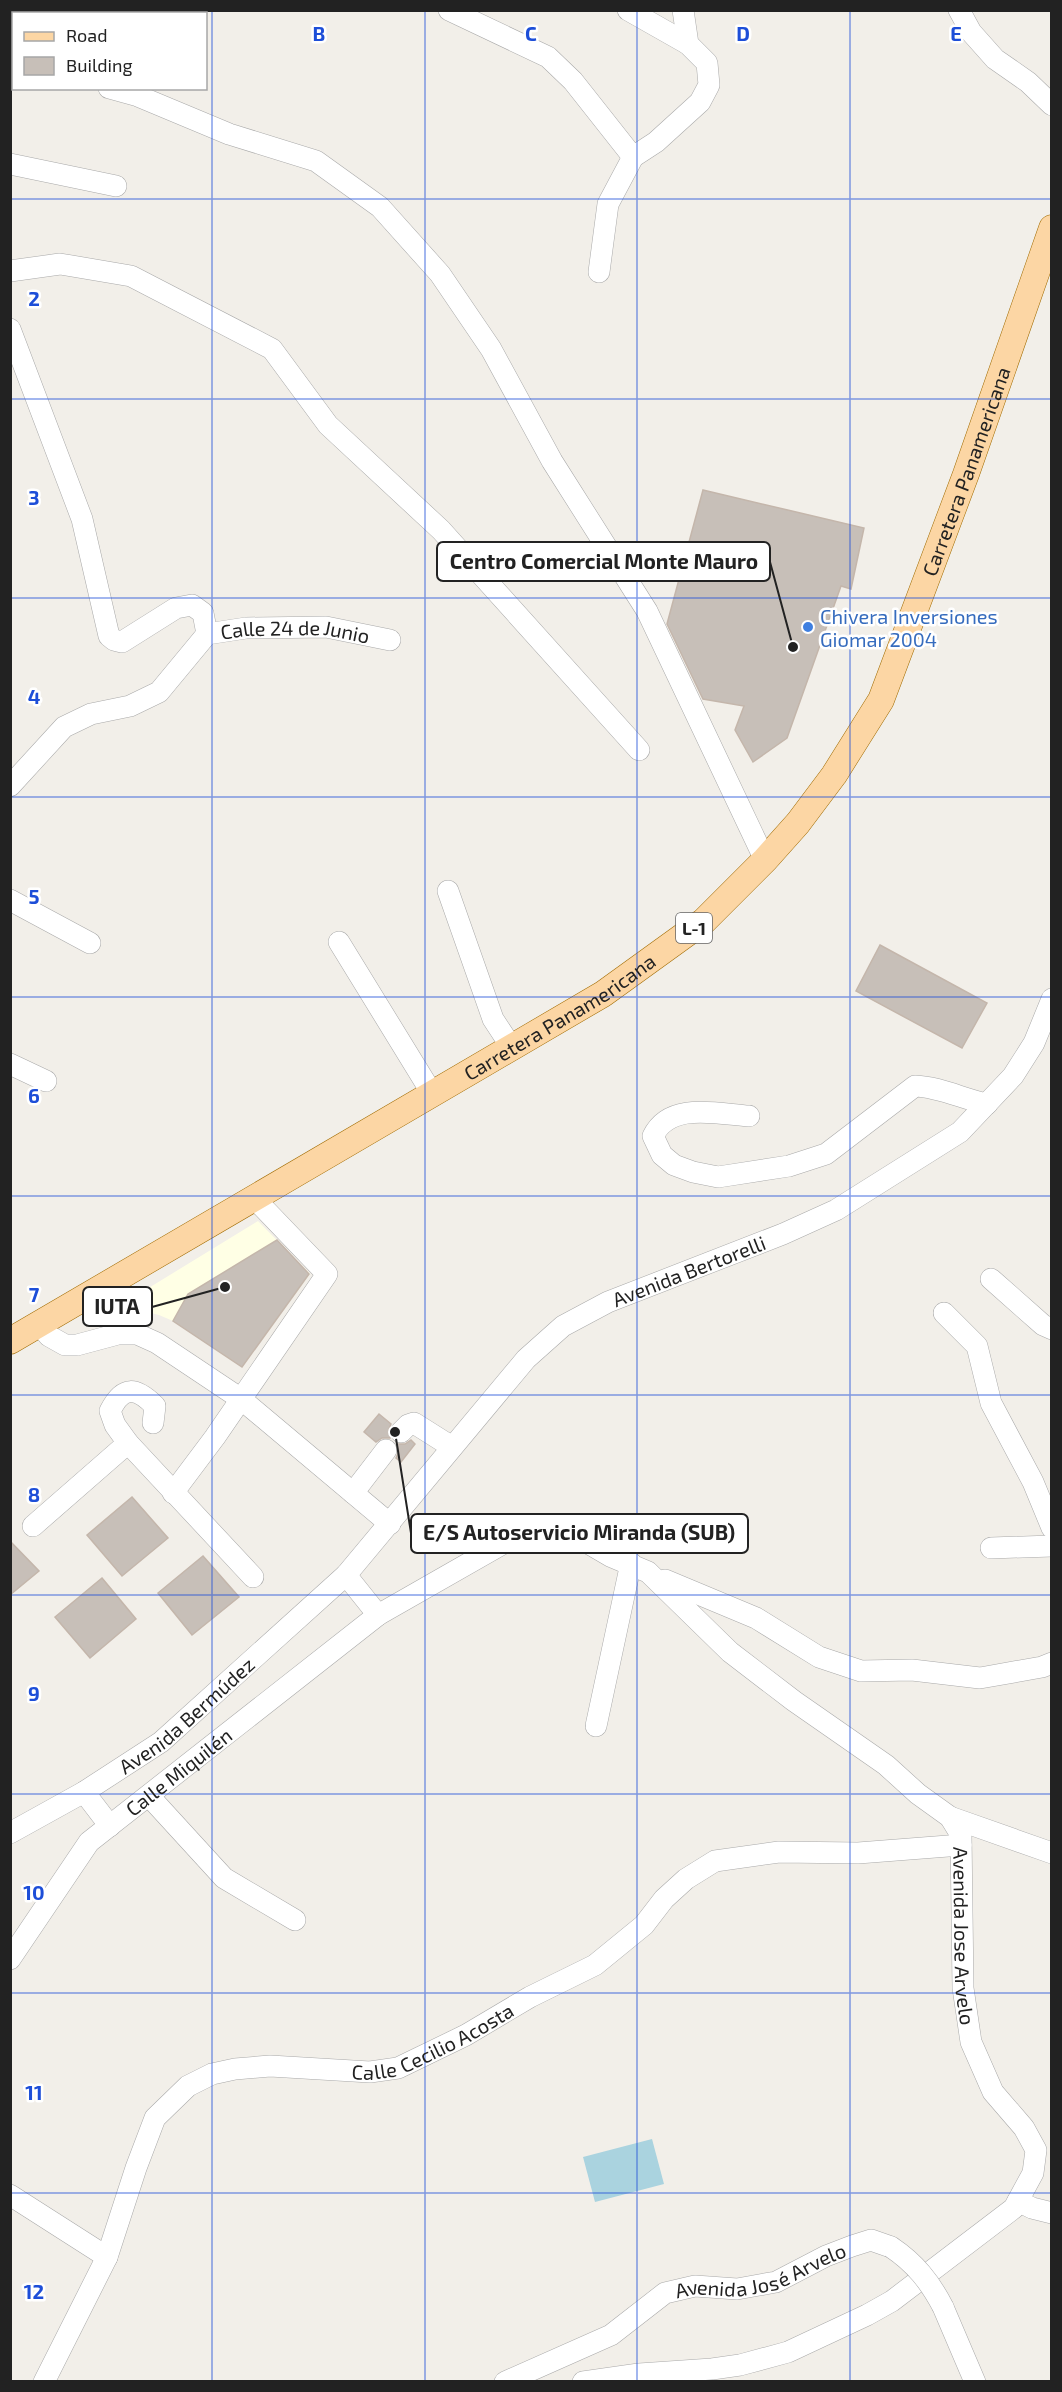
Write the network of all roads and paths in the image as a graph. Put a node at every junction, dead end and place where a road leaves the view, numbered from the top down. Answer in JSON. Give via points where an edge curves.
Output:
{"nodes":[{"id":1,"x":449,"y":10,"type":"edge"},
{"id":2,"x":627,"y":10,"type":"edge"},
{"id":3,"x":683,"y":10,"type":"edge"},
{"id":4,"x":959,"y":10,"type":"edge"},
{"id":5,"x":688,"y":44,"type":"junction"},
{"id":6,"x":116,"y":90,"type":"edge"},
{"id":7,"x":1052,"y":105,"type":"edge"},
{"id":8,"x":633,"y":157,"type":"junction"},
{"id":9,"x":10,"y":164,"type":"edge"},
{"id":10,"x":116,"y":186,"type":"dead end"},
{"id":11,"x":1052,"y":228,"type":"edge"},
{"id":12,"x":10,"y":271,"type":"edge"},
{"id":13,"x":599,"y":272,"type":"dead end"},
{"id":14,"x":10,"y":328,"type":"edge"},
{"id":15,"x":207,"y":634,"type":"junction"},
{"id":16,"x":390,"y":640,"type":"dead end"},
{"id":17,"x":639,"y":750,"type":"dead end"},
{"id":18,"x":10,"y":786,"type":"edge"},
{"id":19,"x":765,"y":860,"type":"junction"},
{"id":20,"x":448,"y":891,"type":"dead end"},
{"id":21,"x":10,"y":900,"type":"edge"},
{"id":22,"x":339,"y":942,"type":"dead end"},
{"id":23,"x":90,"y":943,"type":"dead end"},
{"id":24,"x":1052,"y":999,"type":"edge"},
{"id":25,"x":512,"y":1048,"type":"junction"},
{"id":26,"x":10,"y":1064,"type":"edge"},
{"id":27,"x":45,"y":1081,"type":"dead end"},
{"id":28,"x":433,"y":1095,"type":"junction"},
{"id":29,"x":987,"y":1104,"type":"junction"},
{"id":30,"x":749,"y":1116,"type":"dead end"},
{"id":31,"x":255,"y":1199,"type":"junction"},
{"id":32,"x":991,"y":1279,"type":"dead end"},
{"id":33,"x":944,"y":1313,"type":"dead end"},
{"id":34,"x":39,"y":1324,"type":"junction"},
{"id":35,"x":1052,"y":1329,"type":"edge"},
{"id":36,"x":10,"y":1341,"type":"edge"},
{"id":37,"x":241,"y":1399,"type":"junction"},
{"id":38,"x":153,"y":1423,"type":"dead end"},
{"id":39,"x":401,"y":1432,"type":"dead end"},
{"id":40,"x":128,"y":1443,"type":"junction"},
{"id":41,"x":452,"y":1447,"type":"junction"},
{"id":42,"x":386,"y":1450,"type":"dead end"},
{"id":43,"x":173,"y":1493,"type":"junction"},
{"id":44,"x":353,"y":1493,"type":"junction"},
{"id":45,"x":390,"y":1524,"type":"junction"},
{"id":46,"x":33,"y":1526,"type":"dead end"},
{"id":47,"x":1052,"y":1528,"type":"edge"},
{"id":48,"x":1052,"y":1546,"type":"edge"},
{"id":49,"x":992,"y":1548,"type":"dead end"},
{"id":50,"x":639,"y":1568,"type":"junction"},
{"id":51,"x":346,"y":1575,"type":"junction"},
{"id":52,"x":253,"y":1577,"type":"dead end"},
{"id":53,"x":378,"y":1615,"type":"junction"},
{"id":54,"x":1052,"y":1663,"type":"edge"},
{"id":55,"x":596,"y":1726,"type":"dead end"},
{"id":56,"x":84,"y":1792,"type":"junction"},
{"id":57,"x":149,"y":1796,"type":"junction"},
{"id":58,"x":950,"y":1817,"type":"junction"},
{"id":59,"x":111,"y":1826,"type":"junction"},
{"id":60,"x":10,"y":1833,"type":"edge"},
{"id":61,"x":961,"y":1845,"type":"junction"},
{"id":62,"x":1052,"y":1853,"type":"edge"},
{"id":63,"x":295,"y":1920,"type":"dead end"},
{"id":64,"x":10,"y":1959,"type":"edge"},
{"id":65,"x":10,"y":2195,"type":"edge"},
{"id":66,"x":1018,"y":2201,"type":"junction"},
{"id":67,"x":1052,"y":2213,"type":"edge"},
{"id":68,"x":107,"y":2257,"type":"junction"},
{"id":69,"x":596,"y":2342,"type":"junction"},
{"id":70,"x":608,"y":2379,"type":"junction"},
{"id":71,"x":44,"y":2382,"type":"edge"},
{"id":72,"x":505,"y":2382,"type":"edge"},
{"id":73,"x":583,"y":2382,"type":"edge"},
{"id":74,"x":975,"y":2382,"type":"edge"}],
"edges":[{"from":1,"to":8,"type":"street","via":[[548,57],[573,81]]},
{"from":2,"to":5,"type":"street"},
{"from":3,"to":5,"type":"street"},
{"from":4,"to":7,"type":"street","via":[[971,32],[995,59]]},
{"from":5,"to":8,"type":"street","via":[[707,63],[709,85],[700,102]]},
{"from":6,"to":19,"type":"street","via":[[229,134],[316,161],[380,207],[440,274],[491,350],[552,460],[647,611]]},
{"from":8,"to":13,"type":"street","via":[[608,204]]},
{"from":9,"to":10,"type":"street"},
{"from":11,"to":19,"type":"main road","name":"Carretera Panamericana","number":"L-1","via":[[881,700],[834,775]]},
{"from":12,"to":17,"type":"street","via":[[60,264],[131,276],[272,349],[328,425],[441,530]]},
{"from":14,"to":15,"type":"street","via":[[82,519],[110,636],[122,642],[176,608],[192,605],[203,613]]},
{"from":15,"to":16,"type":"street","name":"Calle 24 de Junio","via":[[246,628],[326,627]]},
{"from":15,"to":18,"type":"street","name":"Calle 24 de Junio","via":[[159,692],[130,706],[91,714],[64,727]]},
{"from":19,"to":25,"type":"main road","name":"Carretera Panamericana","number":"L-1","via":[[704,921],[603,994]]},
{"from":20,"to":25,"type":"street","via":[[493,1019]]},
{"from":21,"to":23,"type":"street"},
{"from":22,"to":28,"type":"street"},
{"from":24,"to":29,"type":"street","name":"Avenida Bertorelli","via":[[1034,1042],[1013,1076]]},
{"from":25,"to":28,"type":"main road","name":"Carretera Panamericana","number":"L-1"},
{"from":26,"to":27,"type":"street"},
{"from":28,"to":31,"type":"main road","name":"Carretera Panamericana","number":"L-1"},
{"from":29,"to":30,"type":"street","via":[[932,1087],[915,1086],[825,1154],[789,1166],[718,1177],[674,1165],[662,1155],[653,1136],[665,1120],[676,1114]]},
{"from":29,"to":41,"type":"street","name":"Avenida Bertorelli","via":[[960,1132],[836,1210],[608,1302],[563,1326],[526,1359]]},
{"from":31,"to":34,"type":"main road","name":"Carretera Panamericana","number":"L-1"},
{"from":31,"to":37,"type":"street","via":[[327,1274]]},
{"from":32,"to":35,"type":"street"},
{"from":33,"to":47,"type":"street","via":[[977,1346],[992,1403]]},
{"from":34,"to":36,"type":"main road","name":"Carretera Panamericana","number":"L-1"},
{"from":34,"to":37,"type":"street","via":[[49,1336],[65,1345],[137,1334]]},
{"from":37,"to":43,"type":"street"},
{"from":37,"to":44,"type":"street"},
{"from":38,"to":40,"type":"street","via":[[155,1406],[143,1394],[129,1391],[119,1396],[110,1411]]},
{"from":39,"to":41,"type":"street","via":[[414,1423]]},
{"from":40,"to":43,"type":"street"},
{"from":40,"to":46,"type":"street"},
{"from":41,"to":45,"type":"street","name":"Avenida Bertorelli"},
{"from":42,"to":44,"type":"street"},
{"from":43,"to":52,"type":"street"},
{"from":44,"to":45,"type":"street"},
{"from":45,"to":51,"type":"street","name":"Avenida Bertorelli"},
{"from":48,"to":49,"type":"street"},
{"from":50,"to":53,"type":"street","name":"Avenida Jose Arvelo","via":[[570,1536],[556,1532],[530,1535],[511,1539]]},
{"from":50,"to":54,"type":"street","via":[[756,1618],[819,1657],[861,1671],[912,1670],[980,1678]]},
{"from":50,"to":55,"type":"street"},
{"from":50,"to":58,"type":"street","name":"Avenida Jose Arvelo","via":[[730,1652],[886,1765]]},
{"from":51,"to":53,"type":"street"},
{"from":51,"to":56,"type":"street","name":"Avenida Bermúdez","via":[[160,1742]]},
{"from":53,"to":57,"type":"street","name":"Calle Miquilén"},
{"from":56,"to":59,"type":"street"},
{"from":56,"to":60,"type":"street","name":"Avenida Bermúdez"},
{"from":57,"to":59,"type":"street","name":"Calle Miquilén"},
{"from":57,"to":63,"type":"street","via":[[224,1878]]},
{"from":58,"to":61,"type":"street","name":"Avenida Jose Arvelo","via":[[961,1834]]},
{"from":58,"to":62,"type":"street"},
{"from":59,"to":64,"type":"street","name":"Calle Miquilén","via":[[89,1842]]},
{"from":61,"to":66,"type":"street","name":"Avenida Jose Arvelo","via":[[963,1988],[971,2042],[993,2092],[1024,2128],[1036,2150],[1033,2173]]},
{"from":61,"to":68,"type":"street","name":"Calle Cecilio Acosta","via":[[858,1853],[779,1852],[715,1861],[686,1879],[644,1925],[595,1965],[398,2068],[370,2072],[270,2066],[212,2074],[188,2086],[155,2118]]},
{"from":65,"to":68,"type":"street"},
{"from":66,"to":67,"type":"street"},
{"from":66,"to":70,"type":"street","name":"Avenida Jose Arvelo","via":[[996,2224],[892,2301],[788,2352],[740,2365]]},
{"from":68,"to":71,"type":"street","name":"Calle Cecilio Acosta"},
{"from":69,"to":70,"type":"street"},
{"from":69,"to":72,"type":"street","name":"Avenida José Arvelo"},
{"from":69,"to":74,"type":"street","name":"Avenida José Arvelo","bridge":true,"via":[[665,2293],[695,2286],[737,2289],[776,2282],[826,2256],[871,2240],[891,2247],[924,2275],[943,2307]]},
{"from":70,"to":73,"type":"street","name":"Avenida Jose Arvelo"}]}
